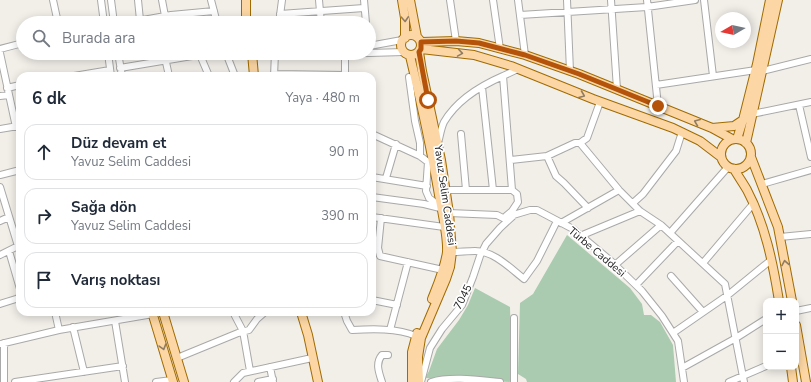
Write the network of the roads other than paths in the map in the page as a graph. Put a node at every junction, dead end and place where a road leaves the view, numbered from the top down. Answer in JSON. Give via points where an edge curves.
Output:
{"nodes":[{"id":1,"x":53,"y":0,"type":"edge"},
{"id":2,"x":100,"y":0,"type":"edge"},
{"id":3,"x":111,"y":0,"type":"edge"},
{"id":4,"x":138,"y":0,"type":"edge"},
{"id":5,"x":162,"y":0,"type":"edge"},
{"id":6,"x":211,"y":0,"type":"edge"},
{"id":7,"x":246,"y":0,"type":"edge"},
{"id":8,"x":250,"y":0,"type":"edge"},
{"id":9,"x":282,"y":0,"type":"edge"},
{"id":10,"x":319,"y":0,"type":"edge"},
{"id":11,"x":364,"y":0,"type":"edge"},
{"id":12,"x":402,"y":0,"type":"edge"},
{"id":13,"x":410,"y":0,"type":"edge"},
{"id":14,"x":450,"y":0,"type":"edge"},
{"id":15,"x":493,"y":0,"type":"edge"},
{"id":16,"x":518,"y":0,"type":"edge"},
{"id":17,"x":567,"y":0,"type":"edge"},
{"id":18,"x":610,"y":0,"type":"edge"},
{"id":19,"x":694,"y":0,"type":"edge"},
{"id":20,"x":704,"y":0,"type":"edge"},
{"id":21,"x":770,"y":0,"type":"edge"},
{"id":22,"x":778,"y":0,"type":"edge"},
{"id":23,"x":647,"y":3,"type":"edge"},
{"id":24,"x":364,"y":8,"type":"junction"},
{"id":25,"x":612,"y":9,"type":"junction"},
{"id":26,"x":214,"y":11,"type":"junction"},
{"id":27,"x":320,"y":11,"type":"junction"},
{"id":28,"x":568,"y":12,"type":"junction"},
{"id":29,"x":280,"y":14,"type":"joint"},
{"id":30,"x":520,"y":15,"type":"junction"},
{"id":31,"x":56,"y":16,"type":"edge"},
{"id":32,"x":103,"y":16,"type":"edge"},
{"id":33,"x":113,"y":16,"type":"edge"},
{"id":34,"x":140,"y":16,"type":"edge"},
{"id":35,"x":164,"y":16,"type":"joint"},
{"id":36,"x":215,"y":16,"type":"edge"},
{"id":37,"x":246,"y":16,"type":"edge"},
{"id":38,"x":251,"y":16,"type":"edge"},
{"id":39,"x":320,"y":16,"type":"edge"},
{"id":40,"x":365,"y":16,"type":"edge"},
{"id":41,"x":404,"y":39,"type":"junction"},
{"id":42,"x":456,"y":41,"type":"junction"},
{"id":43,"x":16,"y":45,"type":"edge"},
{"id":44,"x":376,"y":45,"type":"edge"},
{"id":45,"x":419,"y":45,"type":"junction"},
{"id":46,"x":0,"y":49,"type":"edge"},
{"id":47,"x":500,"y":49,"type":"junction"},
{"id":48,"x":0,"y":53,"type":"edge"},
{"id":49,"x":376,"y":53,"type":"edge"},
{"id":50,"x":407,"y":54,"type":"junction"},
{"id":51,"x":525,"y":55,"type":"junction"},
{"id":52,"x":811,"y":58,"type":"edge"},
{"id":53,"x":109,"y":60,"type":"edge"},
{"id":54,"x":119,"y":60,"type":"edge"},
{"id":55,"x":166,"y":60,"type":"joint"},
{"id":56,"x":202,"y":60,"type":"edge"},
{"id":57,"x":229,"y":60,"type":"edge"},
{"id":58,"x":250,"y":60,"type":"edge"},
{"id":59,"x":252,"y":60,"type":"edge"},
{"id":60,"x":275,"y":60,"type":"edge"},
{"id":61,"x":345,"y":60,"type":"edge"},
{"id":62,"x":120,"y":68,"type":"junction"},
{"id":63,"x":518,"y":69,"type":"junction"},
{"id":64,"x":759,"y":70,"type":"junction"},
{"id":65,"x":570,"y":71,"type":"junction"},
{"id":66,"x":111,"y":72,"type":"edge"},
{"id":67,"x":121,"y":72,"type":"edge"},
{"id":68,"x":169,"y":72,"type":"edge"},
{"id":69,"x":207,"y":72,"type":"edge"},
{"id":70,"x":233,"y":72,"type":"edge"},
{"id":71,"x":249,"y":72,"type":"edge"},
{"id":72,"x":253,"y":72,"type":"edge"},
{"id":73,"x":274,"y":72,"type":"edge"},
{"id":74,"x":345,"y":72,"type":"edge"},
{"id":75,"x":503,"y":76,"type":"junction"},
{"id":76,"x":713,"y":76,"type":"junction"},
{"id":77,"x":409,"y":77,"type":"dead end"},
{"id":78,"x":656,"y":85,"type":"junction"},
{"id":79,"x":16,"y":86,"type":"edge"},
{"id":80,"x":482,"y":86,"type":"junction"},
{"id":81,"x":7,"y":88,"type":"junction"},
{"id":82,"x":617,"y":90,"type":"junction"},
{"id":83,"x":9,"y":95,"type":"junction"},
{"id":84,"x":0,"y":96,"type":"edge"},
{"id":85,"x":600,"y":102,"type":"junction"},
{"id":86,"x":811,"y":102,"type":"edge"},
{"id":87,"x":799,"y":105,"type":"junction"},
{"id":88,"x":658,"y":106,"type":"junction"},
{"id":89,"x":752,"y":114,"type":"junction"},
{"id":90,"x":16,"y":120,"type":"edge"},
{"id":91,"x":747,"y":122,"type":"junction"},
{"id":92,"x":16,"y":127,"type":"edge"},
{"id":93,"x":712,"y":128,"type":"junction"},
{"id":94,"x":0,"y":129,"type":"edge"},
{"id":95,"x":682,"y":132,"type":"junction"},
{"id":96,"x":461,"y":134,"type":"dead end"},
{"id":97,"x":376,"y":136,"type":"edge"},
{"id":98,"x":734,"y":139,"type":"junction"},
{"id":99,"x":746,"y":142,"type":"junction"},
{"id":100,"x":438,"y":143,"type":"junction"},
{"id":101,"x":580,"y":143,"type":"junction"},
{"id":102,"x":396,"y":144,"type":"junction"},
{"id":103,"x":420,"y":156,"type":"junction"},
{"id":104,"x":547,"y":156,"type":"junction"},
{"id":105,"x":811,"y":157,"type":"edge"},
{"id":106,"x":721,"y":158,"type":"junction"},
{"id":107,"x":751,"y":158,"type":"junction"},
{"id":108,"x":511,"y":160,"type":"junction"},
{"id":109,"x":731,"y":168,"type":"junction"},
{"id":110,"x":811,"y":170,"type":"edge"},
{"id":111,"x":16,"y":171,"type":"edge"},
{"id":112,"x":756,"y":171,"type":"junction"},
{"id":113,"x":0,"y":175,"type":"edge"},
{"id":114,"x":376,"y":177,"type":"edge"},
{"id":115,"x":386,"y":178,"type":"junction"},
{"id":116,"x":762,"y":184,"type":"junction"},
{"id":117,"x":427,"y":186,"type":"junction"},
{"id":118,"x":0,"y":187,"type":"edge"},
{"id":119,"x":446,"y":190,"type":"junction"},
{"id":120,"x":466,"y":190,"type":"junction"},
{"id":121,"x":493,"y":190,"type":"junction"},
{"id":122,"x":512,"y":190,"type":"junction"},
{"id":123,"x":619,"y":190,"type":"junction"},
{"id":124,"x":376,"y":197,"type":"edge"},
{"id":125,"x":632,"y":203,"type":"junction"},
{"id":126,"x":753,"y":204,"type":"junction"},
{"id":127,"x":442,"y":208,"type":"junction"},
{"id":128,"x":588,"y":208,"type":"junction"},
{"id":129,"x":640,"y":211,"type":"junction"},
{"id":130,"x":449,"y":213,"type":"junction"},
{"id":131,"x":513,"y":216,"type":"junction"},
{"id":132,"x":9,"y":217,"type":"junction"},
{"id":133,"x":376,"y":218,"type":"edge"},
{"id":134,"x":380,"y":218,"type":"junction"},
{"id":135,"x":503,"y":218,"type":"junction"},
{"id":136,"x":0,"y":221,"type":"edge"},
{"id":137,"x":559,"y":222,"type":"junction"},
{"id":138,"x":662,"y":225,"type":"junction"},
{"id":139,"x":444,"y":227,"type":"junction"},
{"id":140,"x":670,"y":233,"type":"junction"},
{"id":141,"x":811,"y":234,"type":"edge"},
{"id":142,"x":580,"y":236,"type":"junction"},
{"id":143,"x":780,"y":237,"type":"junction"},
{"id":144,"x":16,"y":240,"type":"edge"},
{"id":145,"x":678,"y":241,"type":"junction"},
{"id":146,"x":16,"y":247,"type":"edge"},
{"id":147,"x":9,"y":251,"type":"junction"},
{"id":148,"x":452,"y":252,"type":"junction"},
{"id":149,"x":482,"y":252,"type":"junction"},
{"id":150,"x":0,"y":255,"type":"edge"},
{"id":151,"x":771,"y":260,"type":"junction"},
{"id":152,"x":408,"y":262,"type":"junction"},
{"id":153,"x":703,"y":263,"type":"junction"},
{"id":154,"x":615,"y":265,"type":"junction"},
{"id":155,"x":443,"y":270,"type":"junction"},
{"id":156,"x":16,"y":275,"type":"edge"},
{"id":157,"x":671,"y":276,"type":"dead end"},
{"id":158,"x":636,"y":285,"type":"junction"},
{"id":159,"x":728,"y":295,"type":"junction"},
{"id":160,"x":16,"y":298,"type":"edge"},
{"id":161,"x":779,"y":298,"type":"edge"},
{"id":162,"x":790,"y":298,"type":"edge"},
{"id":163,"x":792,"y":298,"type":"edge"},
{"id":164,"x":376,"y":301,"type":"edge"},
{"id":165,"x":0,"y":304,"type":"edge"},
{"id":166,"x":397,"y":305,"type":"junction"},
{"id":167,"x":811,"y":308,"type":"edge"},
{"id":168,"x":799,"y":310,"type":"edge"},
{"id":169,"x":704,"y":312,"type":"junction"},
{"id":170,"x":56,"y":316,"type":"edge"},
{"id":171,"x":139,"y":316,"type":"edge"},
{"id":172,"x":154,"y":316,"type":"edge"},
{"id":173,"x":165,"y":316,"type":"edge"},
{"id":174,"x":235,"y":316,"type":"edge"},
{"id":175,"x":260,"y":316,"type":"edge"},
{"id":176,"x":302,"y":316,"type":"edge"},
{"id":177,"x":307,"y":316,"type":"edge"},
{"id":178,"x":345,"y":316,"type":"edge"},
{"id":179,"x":514,"y":318,"type":"dead end"},
{"id":180,"x":115,"y":321,"type":"junction"},
{"id":181,"x":763,"y":321,"type":"edge"},
{"id":182,"x":73,"y":327,"type":"junction"},
{"id":183,"x":58,"y":330,"type":"junction"},
{"id":184,"x":390,"y":330,"type":"junction"},
{"id":185,"x":244,"y":331,"type":"junction"},
{"id":186,"x":673,"y":333,"type":"junction"},
{"id":187,"x":798,"y":334,"type":"edge"},
{"id":188,"x":416,"y":336,"type":"junction"},
{"id":189,"x":736,"y":338,"type":"junction"},
{"id":190,"x":2,"y":343,"type":"edge"},
{"id":191,"x":388,"y":355,"type":"dead end"},
{"id":192,"x":177,"y":358,"type":"junction"},
{"id":193,"x":312,"y":358,"type":"junction"},
{"id":194,"x":2,"y":365,"type":"edge"},
{"id":195,"x":123,"y":366,"type":"junction"},
{"id":196,"x":270,"y":367,"type":"junction"},
{"id":197,"x":682,"y":368,"type":"junction"},
{"id":198,"x":763,"y":368,"type":"edge"},
{"id":199,"x":791,"y":370,"type":"edge"},
{"id":200,"x":250,"y":371,"type":"junction"},
{"id":201,"x":84,"y":372,"type":"junction"},
{"id":202,"x":65,"y":375,"type":"junction"},
{"id":203,"x":744,"y":379,"type":"edge"},
{"id":204,"x":273,"y":380,"type":"edge"},
{"id":205,"x":421,"y":380,"type":"edge"},
{"id":206,"x":172,"y":381,"type":"edge"},
{"id":207,"x":433,"y":381,"type":"edge"},
{"id":208,"x":463,"y":381,"type":"edge"},
{"id":209,"x":482,"y":381,"type":"edge"},
{"id":210,"x":4,"y":382,"type":"edge"},
{"id":211,"x":15,"y":382,"type":"edge"},
{"id":212,"x":66,"y":382,"type":"edge"},
{"id":213,"x":125,"y":382,"type":"edge"},
{"id":214,"x":156,"y":382,"type":"edge"},
{"id":215,"x":184,"y":382,"type":"edge"},
{"id":216,"x":234,"y":382,"type":"edge"},
{"id":217,"x":258,"y":382,"type":"edge"},
{"id":218,"x":318,"y":382,"type":"edge"},
{"id":219,"x":323,"y":382,"type":"edge"},
{"id":220,"x":382,"y":382,"type":"edge"},
{"id":221,"x":412,"y":382,"type":"edge"},
{"id":222,"x":500,"y":382,"type":"edge"},
{"id":223,"x":514,"y":382,"type":"edge"},
{"id":224,"x":684,"y":382,"type":"edge"},
{"id":225,"x":729,"y":382,"type":"edge"},
{"id":226,"x":793,"y":382,"type":"edge"},
{"id":227,"x":806,"y":382,"type":"edge"}],
"edges":[{"from":1,"to":31,"type":"street"},
{"from":2,"to":32,"type":"street"},
{"from":3,"to":33,"type":"street"},
{"from":4,"to":34,"type":"street"},
{"from":5,"to":35,"type":"street"},
{"from":6,"to":26,"type":"street"},
{"from":7,"to":37,"type":"main road"},
{"from":8,"to":38,"type":"main road"},
{"from":9,"to":29,"type":"street"},
{"from":10,"to":27,"type":"street"},
{"from":11,"to":24,"type":"street"},
{"from":12,"to":41,"type":"main road","one_way":true,"via":[[405,18]]},
{"from":13,"to":45,"type":"main road","name":"Yavuz Selim Caddesi"},
{"from":14,"to":42,"type":"street"},
{"from":15,"to":47,"type":"street"},
{"from":16,"to":30,"type":"street"},
{"from":17,"to":28,"type":"street"},
{"from":18,"to":25,"type":"street"},
{"from":19,"to":23,"type":"street"},
{"from":20,"to":76,"type":"street"},
{"from":21,"to":64,"type":"main road"},
{"from":22,"to":64,"type":"main road"},
{"from":23,"to":25,"type":"street"},
{"from":23,"to":78,"type":"street"},
{"from":24,"to":27,"type":"street"},
{"from":24,"to":40,"type":"street"},
{"from":25,"to":28,"type":"street"},
{"from":25,"to":82,"type":"street"},
{"from":26,"to":35,"type":"street"},
{"from":26,"to":36,"type":"street"},
{"from":27,"to":29,"type":"street"},
{"from":27,"to":39,"type":"street"},
{"from":28,"to":30,"type":"street"},
{"from":28,"to":65,"type":"street"},
{"from":30,"to":51,"type":"street"},
{"from":41,"to":44,"type":"street"},
{"from":41,"to":45,"type":"main road","via":[[410,35]]},
{"from":41,"to":50,"type":"main road","via":[[401,46]]},
{"from":42,"to":45,"type":"main road"},
{"from":42,"to":47,"type":"main road","via":[[479,43]]},
{"from":43,"to":46,"type":"street"},
{"from":45,"to":50,"type":"main road","via":[[417,54]]},
{"from":45,"to":63,"type":"main road","one_way":true,"via":[[474,55]]},
{"from":45,"to":100,"type":"main road","name":"Yavuz Selim Caddesi","via":[[423,78]]},
{"from":47,"to":51,"type":"main road"},
{"from":48,"to":81,"type":"street"},
{"from":49,"to":50,"type":"street"},
{"from":50,"to":127,"type":"main road","name":"Yavuz Selim Caddesi","via":[[422,106]]},
{"from":51,"to":65,"type":"main road"},
{"from":52,"to":64,"type":"street"},
{"from":53,"to":66,"type":"street"},
{"from":54,"to":62,"type":"street"},
{"from":55,"to":62,"type":"street"},
{"from":55,"to":68,"type":"street"},
{"from":56,"to":69,"type":"street"},
{"from":57,"to":70,"type":"street"},
{"from":58,"to":71,"type":"main road"},
{"from":59,"to":72,"type":"main road"},
{"from":60,"to":73,"type":"street"},
{"from":61,"to":74,"type":"street"},
{"from":62,"to":67,"type":"street"},
{"from":63,"to":75,"type":"street"},
{"from":63,"to":85,"type":"main road","one_way":true},
{"from":64,"to":76,"type":"street"},
{"from":64,"to":89,"type":"main road"},
{"from":64,"to":91,"type":"main road"},
{"from":65,"to":82,"type":"main road"},
{"from":75,"to":80,"type":"street"},
{"from":75,"to":108,"type":"street"},
{"from":76,"to":78,"type":"street"},
{"from":77,"to":103,"type":"street"},
{"from":78,"to":88,"type":"street"},
{"from":79,"to":81,"type":"street"},
{"from":80,"to":100,"type":"street","via":[[455,107],[443,123]]},
{"from":80,"to":121,"type":"street"},
{"from":81,"to":83,"type":"street"},
{"from":82,"to":88,"type":"main road"},
{"from":83,"to":84,"type":"street"},
{"from":83,"to":90,"type":"street"},
{"from":85,"to":95,"type":"main road"},
{"from":85,"to":101,"type":"street","via":[[587,138]]},
{"from":86,"to":87,"type":"street"},
{"from":87,"to":89,"type":"street"},
{"from":87,"to":105,"type":"street"},
{"from":93,"to":88,"type":"main road","one_way":true},
{"from":89,"to":91,"type":"main road"},
{"from":91,"to":93,"type":"main road"},
{"from":91,"to":98,"type":"main road"},
{"from":91,"to":99,"type":"main road"},
{"from":91,"to":112,"type":"main road","via":[[755,147]]},
{"from":92,"to":94,"type":"street"},
{"from":93,"to":98,"type":"main road"},
{"from":95,"to":106,"type":"main road","via":[[700,141]]},
{"from":95,"to":125,"type":"street","via":[[676,151],[643,194]]},
{"from":96,"to":120,"type":"street"},
{"from":97,"to":102,"type":"street"},
{"from":98,"to":99,"type":"main road"},
{"from":98,"to":106,"type":"main road","via":[[722,147]]},
{"from":99,"to":107,"type":"main road","via":[[751,149]]},
{"from":100,"to":119,"type":"main road","name":"Yavuz Selim Caddesi"},
{"from":101,"to":104,"type":"street"},
{"from":101,"to":123,"type":"street"},
{"from":102,"to":103,"type":"street"},
{"from":102,"to":115,"type":"street"},
{"from":103,"to":117,"type":"street","via":[[428,162]]},
{"from":104,"to":108,"type":"street"},
{"from":104,"to":128,"type":"street","via":[[556,176]]},
{"from":106,"to":109,"type":"main road"},
{"from":107,"to":109,"type":"main road","via":[[743,168]]},
{"from":107,"to":112,"type":"main road"},
{"from":108,"to":122,"type":"street"},
{"from":109,"to":126,"type":"main road"},
{"from":109,"to":140,"type":"street"},
{"from":110,"to":116,"type":"street"},
{"from":111,"to":113,"type":"street"},
{"from":112,"to":116,"type":"main road"},
{"from":114,"to":115,"type":"street"},
{"from":115,"to":117,"type":"street"},
{"from":116,"to":143,"type":"main road"},
{"from":117,"to":127,"type":"street","via":[[429,198]]},
{"from":118,"to":132,"type":"street"},
{"from":119,"to":120,"type":"street"},
{"from":119,"to":130,"type":"main road","name":"Yavuz Selim Caddesi"},
{"from":120,"to":121,"type":"street"},
{"from":121,"to":122,"type":"street"},
{"from":122,"to":135,"type":"street","via":[[517,194],[518,202]]},
{"from":123,"to":125,"type":"street"},
{"from":123,"to":128,"type":"street"},
{"from":124,"to":127,"type":"street"},
{"from":125,"to":129,"type":"street"},
{"from":126,"to":151,"type":"main road"},
{"from":126,"to":153,"type":"street"},
{"from":127,"to":139,"type":"main road","name":"Yavuz Selim Caddesi"},
{"from":128,"to":137,"type":"street"},
{"from":129,"to":138,"type":"street"},
{"from":129,"to":142,"type":"street"},
{"from":130,"to":135,"type":"street","name":"Türbe Caddesi","via":[[497,215]]},
{"from":130,"to":148,"type":"main road","name":"Yavuz Selim Caddesi"},
{"from":131,"to":135,"type":"street","name":"Türbe Caddesi"},
{"from":131,"to":137,"type":"street","name":"Türbe Caddesi","via":[[537,210]]},
{"from":131,"to":149,"type":"street","name":"7045","via":[[495,233]]},
{"from":132,"to":136,"type":"street"},
{"from":132,"to":144,"type":"street"},
{"from":133,"to":134,"type":"street"},
{"from":134,"to":139,"type":"street"},
{"from":134,"to":152,"type":"street","via":[[380,256]]},
{"from":137,"to":142,"type":"street","name":"Türbe Caddesi"},
{"from":137,"to":149,"type":"street","via":[[524,279],[494,257]]},
{"from":138,"to":140,"type":"street"},
{"from":138,"to":154,"type":"street"},
{"from":139,"to":155,"type":"main road","name":"Yavuz Selim Caddesi","via":[[447,252]]},
{"from":140,"to":145,"type":"street"},
{"from":141,"to":143,"type":"street"},
{"from":142,"to":154,"type":"street","name":"Türbe Caddesi"},
{"from":163,"to":143,"type":"main road","one_way":true},
{"from":145,"to":153,"type":"street"},
{"from":145,"to":158,"type":"street"},
{"from":146,"to":147,"type":"street"},
{"from":147,"to":150,"type":"street"},
{"from":147,"to":156,"type":"street"},
{"from":148,"to":149,"type":"street"},
{"from":148,"to":205,"type":"main road","name":"Yavuz Selim Caddesi","via":[[446,279],[421,338],[418,357]]},
{"from":149,"to":205,"type":"street","name":"7045","via":[[462,305],[430,348]]},
{"from":151,"to":159,"type":"street"},
{"from":151,"to":161,"type":"main road"},
{"from":152,"to":155,"type":"street"},
{"from":152,"to":166,"type":"street"},
{"from":153,"to":159,"type":"street","via":[[725,284]]},
{"from":154,"to":158,"type":"street","name":"Türbe Caddesi"},
{"from":155,"to":188,"type":"main road","name":"Yavuz Selim Caddesi"},
{"from":157,"to":169,"type":"street"},
{"from":158,"to":186,"type":"street","name":"Türbe Caddesi"},
{"from":159,"to":169,"type":"street"},
{"from":159,"to":189,"type":"street"},
{"from":160,"to":165,"type":"street"},
{"from":161,"to":162,"type":"main road","via":[[786,294]]},
{"from":164,"to":166,"type":"street"},
{"from":166,"to":184,"type":"street"},
{"from":167,"to":168,"type":"street"},
{"from":169,"to":186,"type":"street"},
{"from":170,"to":183,"type":"street"},
{"from":171,"to":180,"type":"street"},
{"from":172,"to":206,"type":"main road","one_way":true},
{"from":173,"to":192,"type":"main road"},
{"from":174,"to":185,"type":"street"},
{"from":175,"to":185,"type":"street","via":[[249,330]]},
{"from":176,"to":193,"type":"main road"},
{"from":177,"to":219,"type":"main road"},
{"from":178,"to":184,"type":"street","via":[[352,330]]},
{"from":179,"to":223,"type":"street"},
{"from":180,"to":182,"type":"street"},
{"from":180,"to":195,"type":"street"},
{"from":181,"to":189,"type":"street"},
{"from":182,"to":183,"type":"street"},
{"from":182,"to":201,"type":"street"},
{"from":183,"to":190,"type":"street"},
{"from":184,"to":188,"type":"street"},
{"from":185,"to":192,"type":"street"},
{"from":185,"to":200,"type":"street"},
{"from":186,"to":197,"type":"street","name":"Türbe Caddesi","via":[[678,341]]},
{"from":187,"to":227,"type":"main road"},
{"from":188,"to":221,"type":"main road","name":"Yavuz Selim Caddesi","via":[[412,352]]},
{"from":189,"to":197,"type":"street"},
{"from":189,"to":203,"type":"street"},
{"from":190,"to":194,"type":"street"},
{"from":191,"to":220,"type":"street","via":[[380,357],[378,367]]},
{"from":192,"to":215,"type":"main road"},
{"from":193,"to":196,"type":"street"},
{"from":193,"to":218,"type":"main road"},
{"from":194,"to":210,"type":"street"},
{"from":195,"to":201,"type":"street"},
{"from":195,"to":213,"type":"street"},
{"from":196,"to":200,"type":"street"},
{"from":196,"to":204,"type":"street"},
{"from":197,"to":224,"type":"street","name":"Türbe Caddesi"},
{"from":198,"to":203,"type":"street"},
{"from":199,"to":226,"type":"main road"},
{"from":200,"to":216,"type":"street","via":[[243,373]]},
{"from":201,"to":202,"type":"street"},
{"from":202,"to":211,"type":"street"},
{"from":202,"to":212,"type":"street"},
{"from":203,"to":225,"type":"street"},
{"from":204,"to":217,"type":"street"},
{"from":205,"to":207,"type":"street"},
{"from":206,"to":214,"type":"street"},
{"from":207,"to":208,"type":"street"},
{"from":208,"to":209,"type":"street"},
{"from":209,"to":222,"type":"street"}]}
